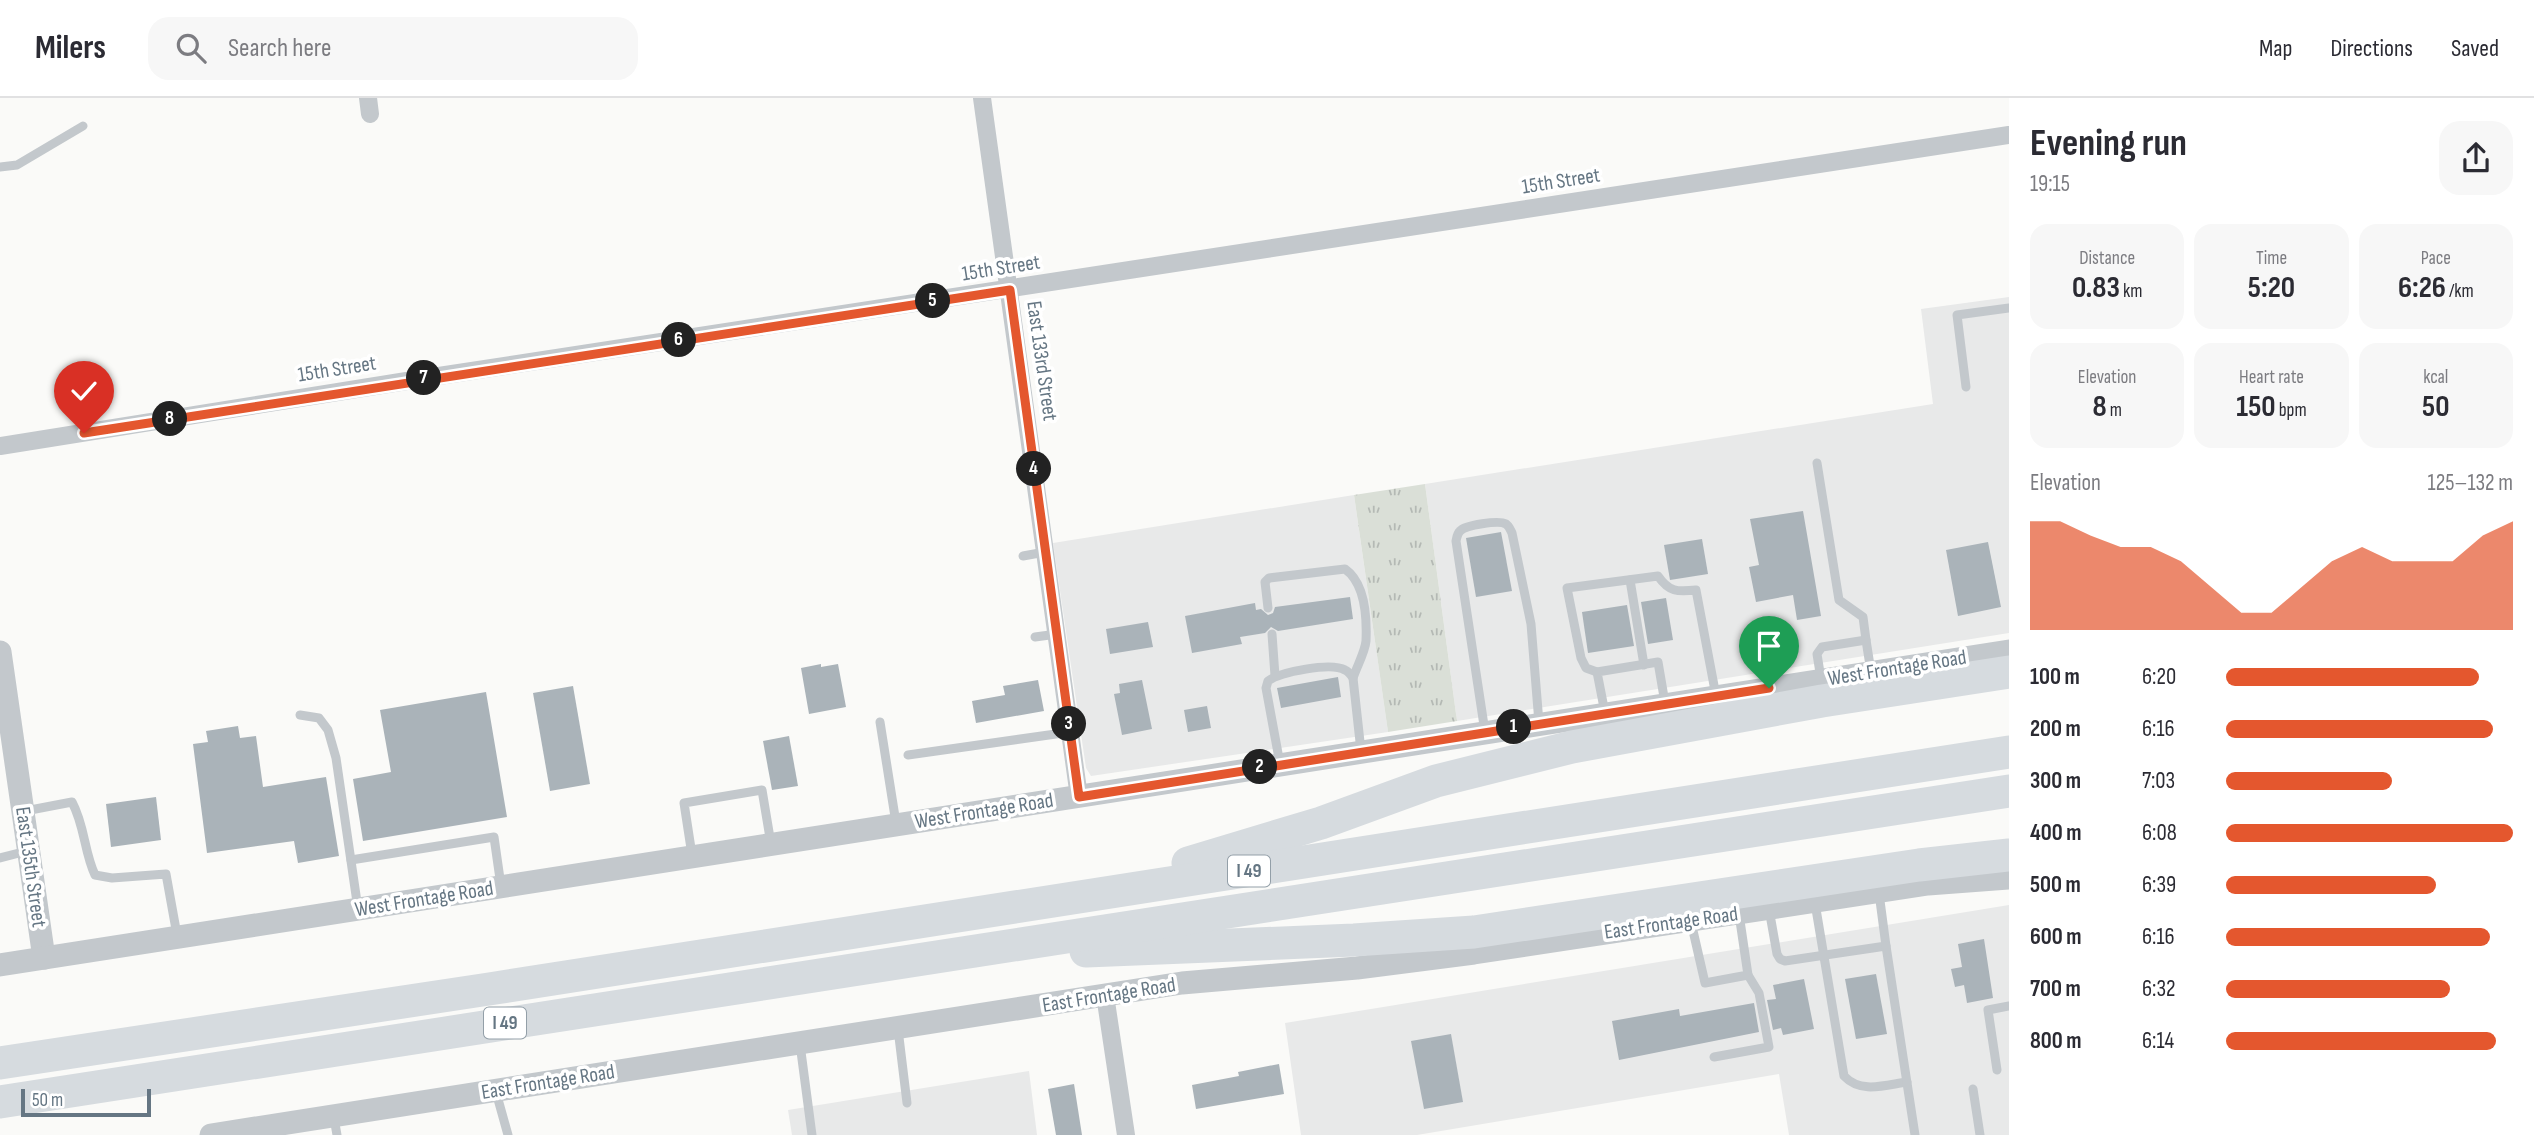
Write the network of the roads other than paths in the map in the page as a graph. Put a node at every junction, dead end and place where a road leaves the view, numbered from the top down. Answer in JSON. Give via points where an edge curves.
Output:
{"nodes":[{"id":1,"x":982,"y":98,"type":"edge"},
{"id":2,"x":83,"y":126,"type":"dead end"},
{"id":3,"x":2009,"y":135,"type":"edge"},
{"id":4,"x":0,"y":167,"type":"edge"},
{"id":5,"x":1010,"y":290,"type":"junction"},
{"id":6,"x":2009,"y":308,"type":"edge"},
{"id":7,"x":1966,"y":387,"type":"dead end"},
{"id":8,"x":0,"y":446,"type":"edge"},
{"id":9,"x":1817,"y":463,"type":"dead end"},
{"id":10,"x":1045,"y":552,"type":"junction"},
{"id":11,"x":1023,"y":556,"type":"dead end"},
{"id":12,"x":1630,"y":580,"type":"junction"},
{"id":13,"x":1268,"y":608,"type":"dead end"},
{"id":14,"x":1056,"y":634,"type":"junction"},
{"id":15,"x":1272,"y":635,"type":"dead end"},
{"id":16,"x":1035,"y":637,"type":"dead end"},
{"id":17,"x":1866,"y":640,"type":"junction"},
{"id":18,"x":2009,"y":651,"type":"edge"},
{"id":19,"x":0,"y":652,"type":"edge"},
{"id":20,"x":1644,"y":665,"type":"junction"},
{"id":21,"x":1597,"y":672,"type":"junction"},
{"id":22,"x":1871,"y":672,"type":"junction"},
{"id":23,"x":2009,"y":672,"type":"edge"},
{"id":24,"x":1275,"y":676,"type":"junction"},
{"id":25,"x":1353,"y":678,"type":"junction"},
{"id":26,"x":1821,"y":679,"type":"junction"},
{"id":27,"x":1716,"y":696,"type":"junction"},
{"id":28,"x":1665,"y":704,"type":"junction"},
{"id":29,"x":1605,"y":713,"type":"junction"},
{"id":30,"x":300,"y":715,"type":"dead end"},
{"id":31,"x":880,"y":722,"type":"dead end"},
{"id":32,"x":1539,"y":723,"type":"junction"},
{"id":33,"x":1485,"y":732,"type":"junction"},
{"id":34,"x":1070,"y":733,"type":"junction"},
{"id":35,"x":1361,"y":751,"type":"junction"},
{"id":36,"x":2009,"y":752,"type":"edge"},
{"id":37,"x":908,"y":755,"type":"dead end"},
{"id":38,"x":1280,"y":764,"type":"junction"},
{"id":39,"x":2009,"y":791,"type":"edge"},
{"id":40,"x":1079,"y":797,"type":"junction"},
{"id":41,"x":23,"y":812,"type":"junction"},
{"id":42,"x":896,"y":825,"type":"junction"},
{"id":43,"x":771,"y":845,"type":"junction"},
{"id":44,"x":28,"y":850,"type":"junction"},
{"id":45,"x":2009,"y":855,"type":"edge"},
{"id":46,"x":692,"y":857,"type":"junction"},
{"id":47,"x":0,"y":858,"type":"edge"},
{"id":48,"x":351,"y":860,"type":"junction"},
{"id":49,"x":2009,"y":878,"type":"edge"},
{"id":50,"x":501,"y":887,"type":"junction"},
{"id":51,"x":1878,"y":891,"type":"junction"},
{"id":52,"x":1059,"y":900,"type":"junction"},
{"id":53,"x":1815,"y":901,"type":"junction"},
{"id":54,"x":359,"y":909,"type":"junction"},
{"id":55,"x":1769,"y":909,"type":"junction"},
{"id":56,"x":1738,"y":913,"type":"junction"},
{"id":57,"x":1690,"y":920,"type":"junction"},
{"id":58,"x":177,"y":937,"type":"junction"},
{"id":59,"x":1010,"y":944,"type":"junction"},
{"id":60,"x":1886,"y":946,"type":"junction"},
{"id":61,"x":1824,"y":956,"type":"junction"},
{"id":62,"x":44,"y":958,"type":"junction"},
{"id":63,"x":0,"y":965,"type":"edge"},
{"id":64,"x":1748,"y":975,"type":"junction"},
{"id":65,"x":1105,"y":995,"type":"junction"},
{"id":66,"x":2009,"y":1006,"type":"edge"},
{"id":67,"x":898,"y":1027,"type":"junction"},
{"id":68,"x":800,"y":1043,"type":"junction"},
{"id":69,"x":1714,"y":1057,"type":"dead end"},
{"id":70,"x":0,"y":1063,"type":"edge"},
{"id":71,"x":1997,"y":1070,"type":"dead end"},
{"id":72,"x":1907,"y":1082,"type":"junction"},
{"id":73,"x":1973,"y":1089,"type":"dead end"},
{"id":74,"x":495,"y":1090,"type":"junction"},
{"id":75,"x":0,"y":1102,"type":"edge"},
{"id":76,"x":907,"y":1103,"type":"dead end"},
{"id":77,"x":336,"y":1126,"type":"edge"},
{"id":78,"x":294,"y":1128,"type":"edge"},
{"id":79,"x":211,"y":1135,"type":"edge"},
{"id":80,"x":508,"y":1135,"type":"edge"},
{"id":81,"x":812,"y":1135,"type":"edge"},
{"id":82,"x":1126,"y":1135,"type":"edge"},
{"id":83,"x":1915,"y":1135,"type":"edge"},
{"id":84,"x":1980,"y":1135,"type":"edge"}],
"edges":[{"from":1,"to":5,"type":"street","name":"East 133rd Street"},
{"from":2,"to":4,"type":"lane","via":[[17,166]]},
{"from":3,"to":5,"type":"street","name":"15th Street"},
{"from":5,"to":8,"type":"street","name":"15th Street"},
{"from":5,"to":10,"type":"street","name":"East 133rd Street"},
{"from":6,"to":7,"type":"lane","via":[[1957,315]]},
{"from":9,"to":17,"type":"lane","via":[[1839,600],[1863,617]]},
{"from":10,"to":11,"type":"lane"},
{"from":10,"to":14,"type":"street","name":"East 133rd Street"},
{"from":12,"to":20,"type":"lane"},
{"from":12,"to":21,"type":"lane","via":[[1567,588],[1581,658],[1586,668]]},
{"from":12,"to":27,"type":"lane","via":[[1658,576],[1674,592],[1696,590]]},
{"from":13,"to":25,"type":"lane","via":[[1265,582],[1269,578],[1345,569],[1355,576],[1362,588],[1366,643]]},
{"from":14,"to":16,"type":"lane"},
{"from":14,"to":34,"type":"street","name":"East 133rd Street"},
{"from":15,"to":24,"type":"lane"},
{"from":17,"to":22,"type":"lane"},
{"from":17,"to":26,"type":"lane","via":[[1822,647],[1817,654]]},
{"from":18,"to":22,"type":"street","name":"West Frontage Road"},
{"from":19,"to":41,"type":"street","name":"East 135th Street"},
{"from":20,"to":21,"type":"lane"},
{"from":20,"to":28,"type":"lane","via":[[1658,663]]},
{"from":21,"to":29,"type":"lane"},
{"from":22,"to":26,"type":"street","name":"West Frontage Road"},
{"from":23,"to":52,"type":"highway","via":[[1572,747],[1436,781],[1321,823]]},
{"from":24,"to":25,"type":"lane","via":[[1336,667]]},
{"from":24,"to":38,"type":"lane","via":[[1266,688]]},
{"from":25,"to":35,"type":"lane"},
{"from":26,"to":27,"type":"street","name":"West Frontage Road"},
{"from":27,"to":28,"type":"street","name":"West Frontage Road"},
{"from":28,"to":29,"type":"street","name":"West Frontage Road"},
{"from":29,"to":32,"type":"street","name":"West Frontage Road"},
{"from":30,"to":48,"type":"lane","via":[[318,718],[328,730]]},
{"from":31,"to":42,"type":"lane"},
{"from":32,"to":33,"type":"street","name":"West Frontage Road"},
{"from":32,"to":33,"type":"lane","via":[[1531,624],[1512,533],[1508,526],[1494,522],[1464,528],[1456,541]]},
{"from":33,"to":35,"type":"street","name":"West Frontage Road"},
{"from":34,"to":37,"type":"lane"},
{"from":34,"to":40,"type":"street","name":"East 133rd Street"},
{"from":35,"to":38,"type":"street","name":"West Frontage Road"},
{"from":36,"to":52,"type":"highway","number":"I 49"},
{"from":38,"to":40,"type":"street","name":"West Frontage Road"},
{"from":39,"to":59,"type":"highway","number":"I 49"},
{"from":40,"to":42,"type":"street","name":"West Frontage Road"},
{"from":41,"to":44,"type":"street","name":"East 135th Street"},
{"from":41,"to":58,"type":"lane","via":[[72,802],[95,875],[166,874]]},
{"from":42,"to":43,"type":"street","name":"West Frontage Road"},
{"from":43,"to":46,"type":"street","name":"West Frontage Road"},
{"from":43,"to":46,"type":"lane","via":[[762,790],[684,803]]},
{"from":44,"to":47,"type":"lane"},
{"from":44,"to":62,"type":"street","name":"East 135th Street"},
{"from":45,"to":59,"type":"highway","via":[[1546,923],[1426,936],[1072,952]]},
{"from":46,"to":50,"type":"street","name":"West Frontage Road"},
{"from":48,"to":50,"type":"lane","via":[[494,837]]},
{"from":48,"to":54,"type":"lane"},
{"from":49,"to":51,"type":"street","name":"East Frontage Road"},
{"from":50,"to":54,"type":"street","name":"West Frontage Road"},
{"from":51,"to":53,"type":"street","name":"East Frontage Road"},
{"from":51,"to":60,"type":"lane"},
{"from":52,"to":70,"type":"highway","number":"I 49"},
{"from":53,"to":55,"type":"street","name":"East Frontage Road"},
{"from":53,"to":61,"type":"lane"},
{"from":54,"to":58,"type":"street","name":"West Frontage Road"},
{"from":55,"to":56,"type":"street","name":"East Frontage Road"},
{"from":55,"to":61,"type":"lane","via":[[1780,959]]},
{"from":56,"to":57,"type":"street","name":"East Frontage Road"},
{"from":56,"to":64,"type":"lane"},
{"from":57,"to":64,"type":"lane","via":[[1704,983]]},
{"from":57,"to":65,"type":"street","name":"East Frontage Road","via":[[1357,968],[1182,983]]},
{"from":58,"to":62,"type":"street","name":"West Frontage Road"},
{"from":59,"to":75,"type":"highway","number":"I 49"},
{"from":60,"to":61,"type":"lane"},
{"from":60,"to":72,"type":"lane"},
{"from":61,"to":72,"type":"lane","via":[[1844,1076],[1861,1088]]},
{"from":62,"to":63,"type":"street","name":"West Frontage Road"},
{"from":64,"to":69,"type":"lane","via":[[1759,993],[1769,1047]]},
{"from":65,"to":67,"type":"street","name":"East Frontage Road"},
{"from":65,"to":82,"type":"street"},
{"from":66,"to":71,"type":"lane","via":[[1988,1010]]},
{"from":67,"to":68,"type":"street","name":"East Frontage Road"},
{"from":67,"to":76,"type":"lane"},
{"from":68,"to":74,"type":"street","name":"East Frontage Road"},
{"from":68,"to":81,"type":"lane"},
{"from":72,"to":83,"type":"lane"},
{"from":73,"to":84,"type":"lane"},
{"from":74,"to":77,"type":"street","name":"East Frontage Road"},
{"from":74,"to":80,"type":"lane"},
{"from":77,"to":78,"type":"street","name":"East Frontage Road"},
{"from":78,"to":79,"type":"street","name":"East Frontage Road"}]}
